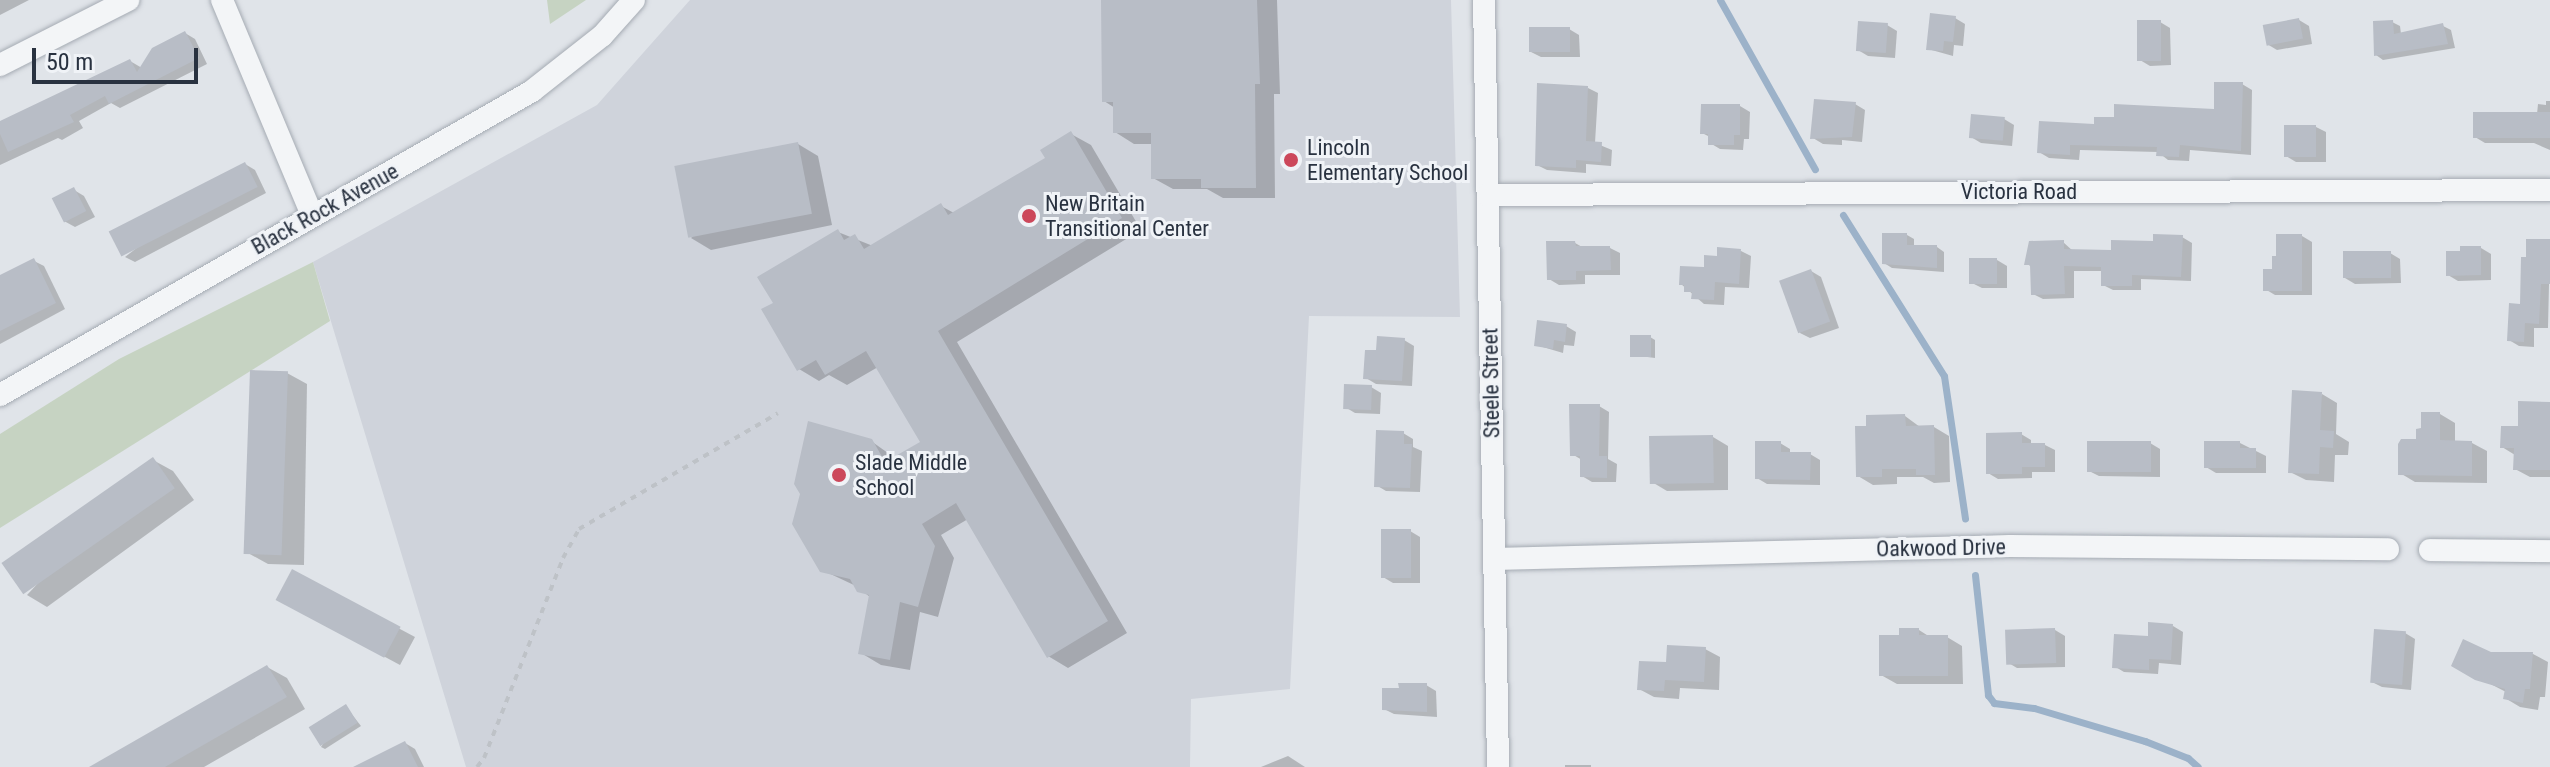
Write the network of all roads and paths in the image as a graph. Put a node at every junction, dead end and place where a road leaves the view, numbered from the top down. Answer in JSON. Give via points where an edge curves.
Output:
{"nodes":[{"id":1,"x":128,"y":0,"type":"edge"},
{"id":2,"x":222,"y":0,"type":"edge"},
{"id":3,"x":634,"y":0,"type":"edge"},
{"id":4,"x":1484,"y":0,"type":"edge"},
{"id":5,"x":0,"y":65,"type":"edge"},
{"id":6,"x":2550,"y":190,"type":"edge"},
{"id":7,"x":1488,"y":195,"type":"junction"},
{"id":8,"x":312,"y":215,"type":"junction"},
{"id":9,"x":0,"y":395,"type":"edge"},
{"id":10,"x":778,"y":413,"type":"dead end"},
{"id":11,"x":2388,"y":549,"type":"dead end"},
{"id":12,"x":2430,"y":550,"type":"dead end"},
{"id":13,"x":2550,"y":551,"type":"edge"},
{"id":14,"x":1494,"y":559,"type":"junction"},
{"id":15,"x":477,"y":767,"type":"edge"},
{"id":16,"x":1498,"y":767,"type":"edge"}],
"edges":[{"from":1,"to":5,"type":"street"},
{"from":2,"to":8,"type":"street"},
{"from":3,"to":8,"type":"street","name":"Black Rock Avenue","via":[[602,36],[532,91]]},
{"from":4,"to":7,"type":"street","name":"Steele Street"},
{"from":6,"to":7,"type":"street","name":"Victoria Road"},
{"from":7,"to":14,"type":"street","name":"Steele Street"},
{"from":8,"to":9,"type":"street","name":"Black Rock Avenue"},
{"from":10,"to":15,"type":"path","via":[[579,529]]},
{"from":11,"to":14,"type":"street","name":"Oakwood Drive","via":[[2010,546]]},
{"from":12,"to":13,"type":"street"},
{"from":14,"to":16,"type":"street","name":"Steele Street"}]}
